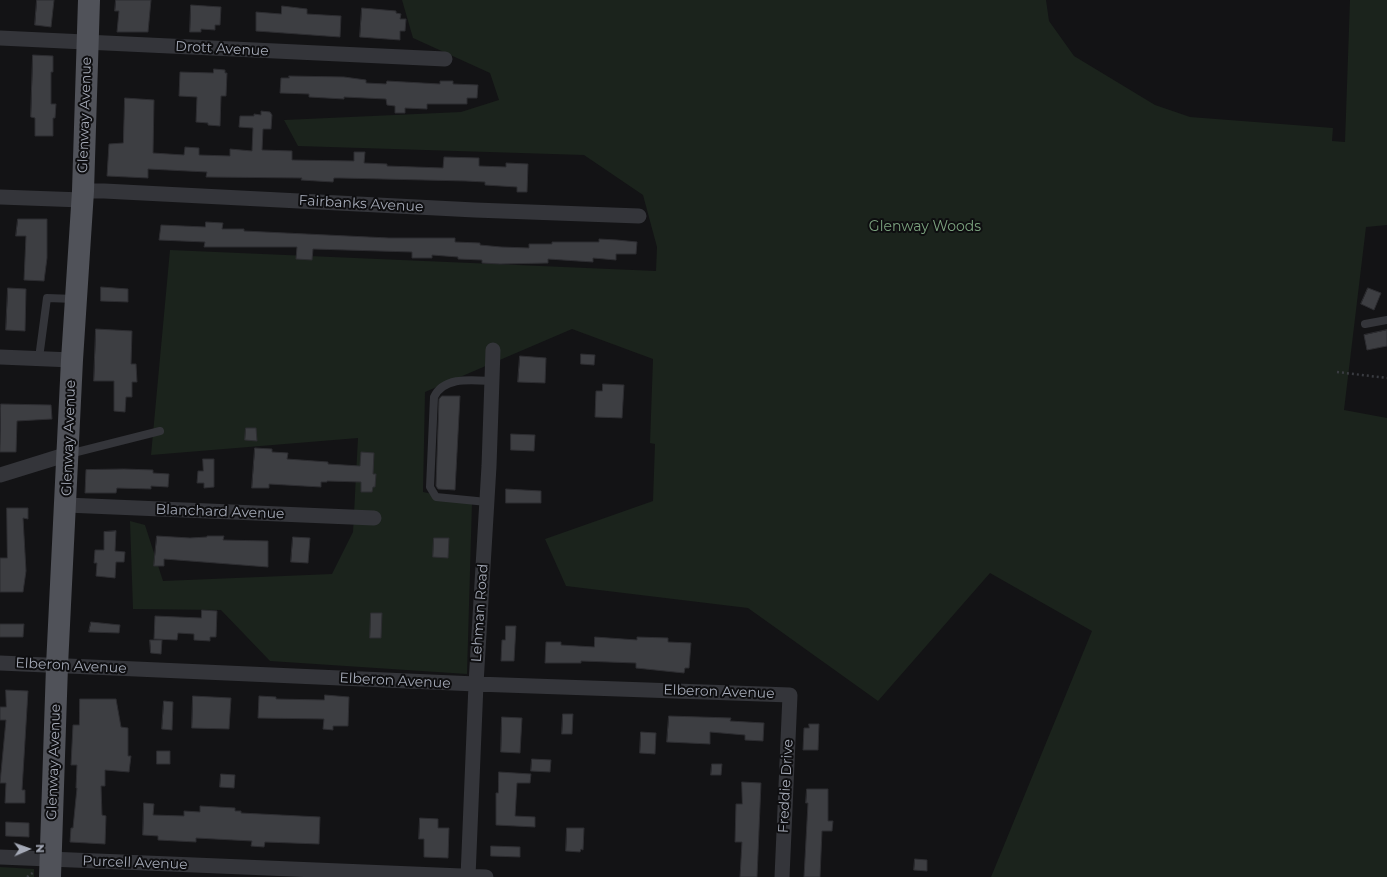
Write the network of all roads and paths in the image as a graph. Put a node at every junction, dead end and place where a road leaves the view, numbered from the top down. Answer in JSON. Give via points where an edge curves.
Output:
{"nodes":[{"id":1,"x":89,"y":0,"type":"edge"},
{"id":2,"x":0,"y":38,"type":"edge"},
{"id":3,"x":87,"y":43,"type":"junction"},
{"id":4,"x":445,"y":59,"type":"dead end"},
{"id":5,"x":83,"y":195,"type":"junction"},
{"id":6,"x":0,"y":197,"type":"edge"},
{"id":7,"x":639,"y":216,"type":"dead end"},
{"id":8,"x":76,"y":299,"type":"junction"},
{"id":9,"x":1387,"y":320,"type":"edge"},
{"id":10,"x":1365,"y":324,"type":"dead end"},
{"id":11,"x":493,"y":350,"type":"dead end"},
{"id":12,"x":0,"y":357,"type":"edge"},
{"id":13,"x":39,"y":358,"type":"junction"},
{"id":14,"x":72,"y":360,"type":"junction"},
{"id":15,"x":1337,"y":372,"type":"dead end"},
{"id":16,"x":1387,"y":378,"type":"edge"},
{"id":17,"x":492,"y":381,"type":"junction"},
{"id":18,"x":160,"y":431,"type":"dead end"},
{"id":19,"x":68,"y":454,"type":"junction"},
{"id":20,"x":0,"y":475,"type":"edge"},
{"id":21,"x":487,"y":502,"type":"junction"},
{"id":22,"x":66,"y":505,"type":"junction"},
{"id":23,"x":374,"y":518,"type":"dead end"},
{"id":24,"x":0,"y":663,"type":"edge"},
{"id":25,"x":57,"y":666,"type":"junction"},
{"id":26,"x":476,"y":684,"type":"junction"},
{"id":27,"x":790,"y":695,"type":"joint"},
{"id":28,"x":0,"y":857,"type":"edge"},
{"id":29,"x":50,"y":868,"type":"edge"},
{"id":30,"x":468,"y":877,"type":"edge"},
{"id":31,"x":486,"y":877,"type":"edge"},
{"id":32,"x":782,"y":877,"type":"edge"}],
"edges":[{"from":1,"to":3,"type":"main road","name":"Glenway Avenue"},
{"from":2,"to":3,"type":"street","name":"Drott Avenue"},
{"from":3,"to":4,"type":"street","name":"Drott Avenue"},
{"from":3,"to":5,"type":"main road","name":"Glenway Avenue"},
{"from":5,"to":6,"type":"street","name":"Fairbanks Avenue"},
{"from":5,"to":7,"type":"street","name":"Fairbanks Avenue","via":[[104,190]]},
{"from":5,"to":8,"type":"main road","name":"Glenway Avenue"},
{"from":8,"to":13,"type":"lane","via":[[47,298]]},
{"from":8,"to":14,"type":"main road","name":"Glenway Avenue"},
{"from":9,"to":10,"type":"lane"},
{"from":11,"to":17,"type":"street","name":"Lehman Road"},
{"from":12,"to":13,"type":"street"},
{"from":13,"to":14,"type":"street"},
{"from":14,"to":19,"type":"main road","name":"Glenway Avenue"},
{"from":15,"to":16,"type":"path"},
{"from":17,"to":21,"type":"street","name":"Lehman Road"},
{"from":17,"to":21,"type":"lane","via":[[461,380],[444,386],[434,396],[430,487],[436,497]]},
{"from":18,"to":19,"type":"lane"},
{"from":19,"to":20,"type":"street"},
{"from":19,"to":22,"type":"main road","name":"Glenway Avenue"},
{"from":21,"to":26,"type":"street","name":"Lehman Road"},
{"from":22,"to":23,"type":"street","name":"Blanchard Avenue"},
{"from":22,"to":25,"type":"main road","name":"Glenway Avenue"},
{"from":24,"to":25,"type":"street","name":"Elberon Avenue"},
{"from":25,"to":26,"type":"street","name":"Elberon Avenue"},
{"from":25,"to":29,"type":"main road","name":"Glenway Avenue"},
{"from":26,"to":27,"type":"street","name":"Elberon Avenue"},
{"from":26,"to":30,"type":"street","name":"Lehman Road"},
{"from":27,"to":32,"type":"street","name":"Freddie Drive"},
{"from":28,"to":29,"type":"street","name":"Purcell Avenue"},
{"from":29,"to":30,"type":"street","name":"Purcell Avenue"},
{"from":30,"to":31,"type":"street","name":"Purcell Avenue"}]}
